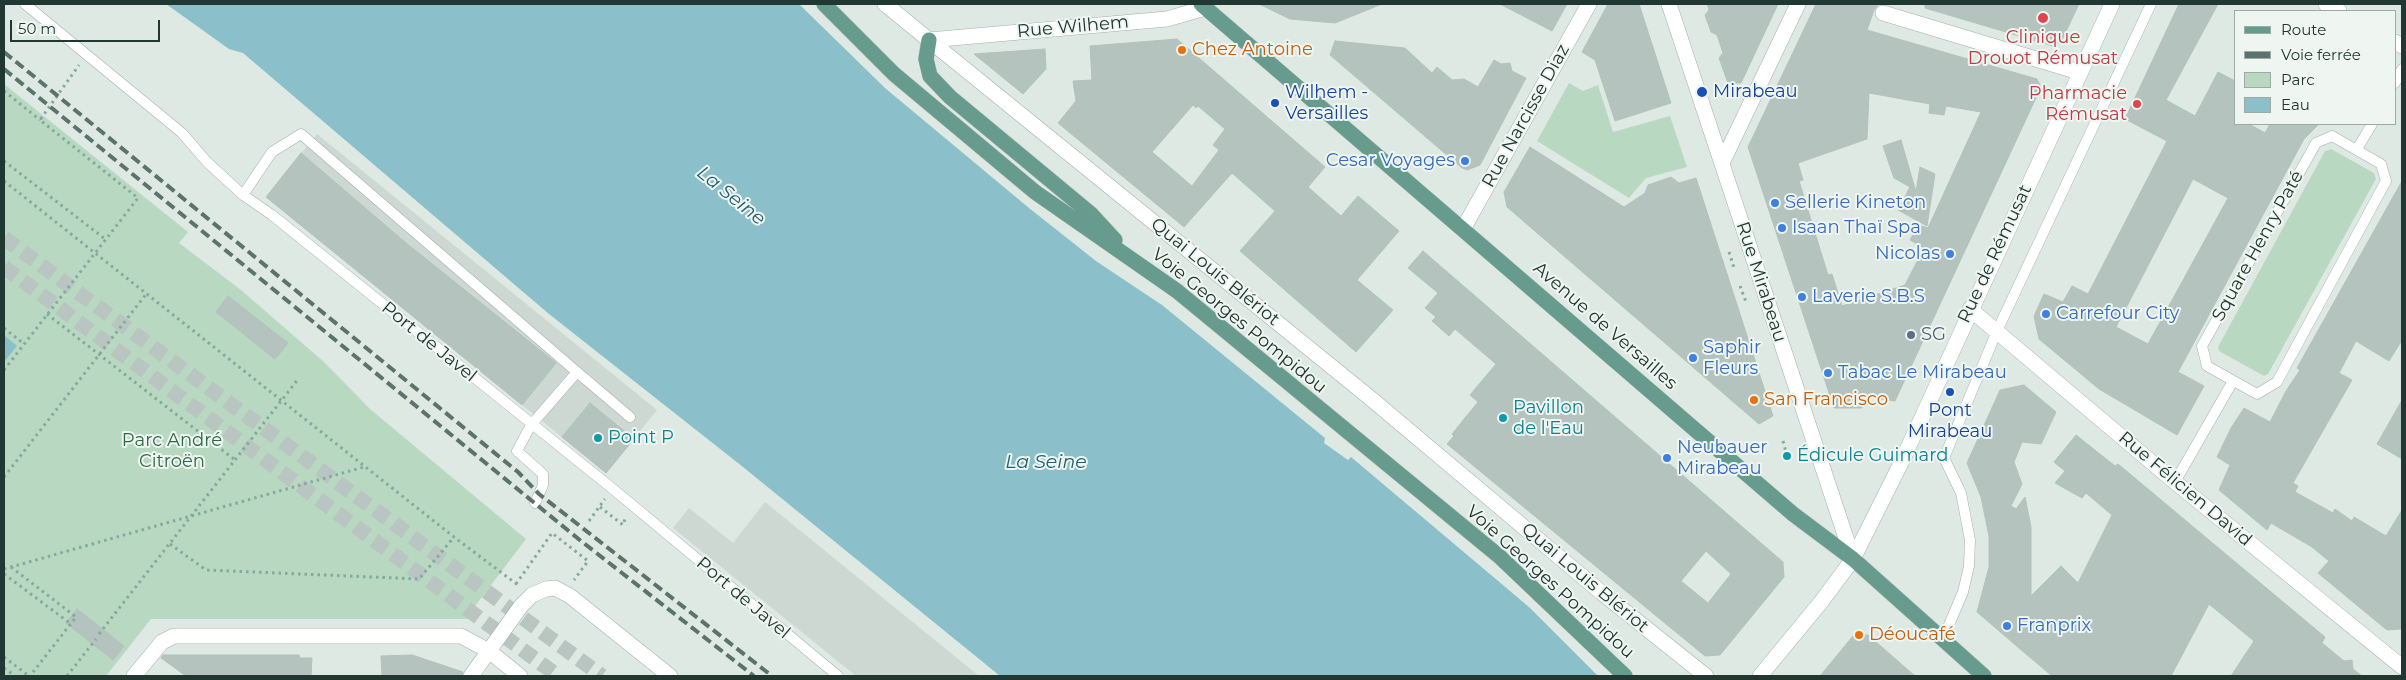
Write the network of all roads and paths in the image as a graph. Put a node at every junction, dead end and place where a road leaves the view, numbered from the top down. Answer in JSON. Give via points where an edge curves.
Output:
{"nodes":[{"id":1,"x":25,"y":4,"type":"edge"},
{"id":2,"x":824,"y":4,"type":"edge"},
{"id":3,"x":885,"y":4,"type":"edge"},
{"id":4,"x":1589,"y":4,"type":"edge"},
{"id":5,"x":1670,"y":4,"type":"edge"},
{"id":6,"x":1798,"y":4,"type":"edge"},
{"id":7,"x":2112,"y":4,"type":"edge"},
{"id":8,"x":2151,"y":4,"type":"edge"},
{"id":9,"x":2326,"y":4,"type":"edge"},
{"id":10,"x":1207,"y":5,"type":"edge"},
{"id":11,"x":2337,"y":10,"type":"edge"},
{"id":12,"x":1883,"y":13,"type":"dead end"},
{"id":13,"x":929,"y":40,"type":"junction"},
{"id":14,"x":87,"y":54,"type":"junction"},
{"id":15,"x":2402,"y":69,"type":"edge"},
{"id":16,"x":2079,"y":72,"type":"junction"},
{"id":17,"x":2396,"y":80,"type":"edge"},
{"id":18,"x":4,"y":91,"type":"edge"},
{"id":19,"x":40,"y":120,"type":"junction"},
{"id":20,"x":2371,"y":125,"type":"edge"},
{"id":21,"x":2357,"y":150,"type":"junction"},
{"id":22,"x":4,"y":161,"type":"edge"},
{"id":23,"x":1722,"y":163,"type":"junction"},
{"id":24,"x":4,"y":181,"type":"edge"},
{"id":25,"x":243,"y":195,"type":"junction"},
{"id":26,"x":1463,"y":229,"type":"junction"},
{"id":27,"x":105,"y":239,"type":"junction"},
{"id":28,"x":1729,"y":252,"type":"dead end"},
{"id":29,"x":95,"y":253,"type":"junction"},
{"id":30,"x":1134,"y":262,"type":"junction"},
{"id":31,"x":1734,"y":268,"type":"dead end"},
{"id":32,"x":1740,"y":286,"type":"dead end"},
{"id":33,"x":147,"y":294,"type":"junction"},
{"id":34,"x":1746,"y":302,"type":"dead end"},
{"id":35,"x":1970,"y":308,"type":"junction"},
{"id":36,"x":47,"y":314,"type":"junction"},
{"id":37,"x":4,"y":328,"type":"edge"},
{"id":38,"x":1997,"y":331,"type":"junction"},
{"id":39,"x":24,"y":344,"type":"junction"},
{"id":40,"x":99,"y":355,"type":"junction"},
{"id":41,"x":4,"y":370,"type":"edge"},
{"id":42,"x":577,"y":372,"type":"junction"},
{"id":43,"x":299,"y":378,"type":"dead end"},
{"id":44,"x":2233,"y":381,"type":"junction"},
{"id":45,"x":281,"y":401,"type":"junction"},
{"id":46,"x":630,"y":417,"type":"dead end"},
{"id":47,"x":531,"y":425,"type":"junction"},
{"id":48,"x":1783,"y":441,"type":"dead end"},
{"id":49,"x":1787,"y":456,"type":"dead end"},
{"id":50,"x":235,"y":460,"type":"junction"},
{"id":51,"x":365,"y":467,"type":"junction"},
{"id":52,"x":4,"y":477,"type":"edge"},
{"id":53,"x":2175,"y":482,"type":"junction"},
{"id":54,"x":535,"y":503,"type":"dead end"},
{"id":55,"x":600,"y":507,"type":"junction"},
{"id":56,"x":611,"y":508,"type":"dead end"},
{"id":57,"x":619,"y":514,"type":"dead end"},
{"id":58,"x":190,"y":518,"type":"junction"},
{"id":59,"x":589,"y":522,"type":"dead end"},
{"id":60,"x":454,"y":537,"type":"junction"},
{"id":61,"x":170,"y":544,"type":"junction"},
{"id":62,"x":1853,"y":559,"type":"junction"},
{"id":63,"x":11,"y":567,"type":"junction"},
{"id":64,"x":4,"y":569,"type":"edge"},
{"id":65,"x":500,"y":573,"type":"dead end"},
{"id":66,"x":4,"y":574,"type":"edge"},
{"id":67,"x":572,"y":583,"type":"dead end"},
{"id":68,"x":516,"y":584,"type":"dead end"},
{"id":69,"x":71,"y":624,"type":"junction"},
{"id":70,"x":100,"y":634,"type":"dead end"},
{"id":71,"x":96,"y":639,"type":"dead end"},
{"id":72,"x":1943,"y":639,"type":"junction"},
{"id":73,"x":489,"y":651,"type":"junction"},
{"id":74,"x":4,"y":657,"type":"edge"},
{"id":75,"x":2402,"y":667,"type":"edge"},
{"id":76,"x":4,"y":668,"type":"edge"},
{"id":77,"x":144,"y":675,"type":"edge"},
{"id":78,"x":15,"y":676,"type":"edge"},
{"id":79,"x":29,"y":676,"type":"edge"},
{"id":80,"x":67,"y":676,"type":"edge"},
{"id":81,"x":471,"y":676,"type":"edge"},
{"id":82,"x":520,"y":676,"type":"edge"},
{"id":83,"x":670,"y":676,"type":"edge"},
{"id":84,"x":838,"y":676,"type":"edge"},
{"id":85,"x":1625,"y":676,"type":"edge"},
{"id":86,"x":1706,"y":676,"type":"edge"},
{"id":87,"x":1760,"y":676,"type":"edge"},
{"id":88,"x":1984,"y":676,"type":"edge"},
{"id":89,"x":2396,"y":676,"type":"edge"}],
"edges":[{"from":1,"to":14,"type":"lane","name":"Port de Javel"},
{"from":2,"to":30,"type":"main road","name":"Voie Georges Pompidou","via":[[894,74],[1035,192]]},
{"from":3,"to":13,"type":"street","name":"Quai Louis Blériot"},
{"from":4,"to":26,"type":"street","name":"Rue Narcisse Diaz"},
{"from":5,"to":23,"type":"street","name":"Rue Mirabeau"},
{"from":6,"to":23,"type":"street"},
{"from":7,"to":16,"type":"street","name":"Rue de Rémusat"},
{"from":8,"to":38,"type":"lane"},
{"from":9,"to":11,"type":"street"},
{"from":10,"to":13,"type":"street","name":"Rue Wilhem","via":[[1167,18]]},
{"from":10,"to":26,"type":"main road","name":"Avenue de Versailles"},
{"from":12,"to":16,"type":"street"},
{"from":13,"to":30,"type":"main road","via":[[926,59],[930,76],[950,97],[1091,214]]},
{"from":13,"to":86,"type":"street","name":"Quai Louis Blériot"},
{"from":14,"to":19,"type":"path"},
{"from":14,"to":25,"type":"lane","name":"Port de Javel","via":[[182,133],[207,162]]},
{"from":15,"to":17,"type":"lane"},
{"from":16,"to":35,"type":"street","name":"Rue de Rémusat"},
{"from":18,"to":19,"type":"path"},
{"from":19,"to":27,"type":"path","via":[[138,198]]},
{"from":20,"to":21,"type":"lane"},
{"from":21,"to":44,"type":"lane","name":"Square Henry Paté","via":[[2381,164],[2386,181],[2277,382],[2257,394]]},
{"from":21,"to":44,"type":"lane","name":"Square Henry Paté","via":[[2332,136],[2316,143],[2202,346],[2207,366]]},
{"from":22,"to":27,"type":"path"},
{"from":23,"to":62,"type":"street","name":"Rue Mirabeau"},
{"from":24,"to":29,"type":"path"},
{"from":25,"to":42,"type":"lane","via":[[272,152],[301,134]]},
{"from":25,"to":47,"type":"lane","name":"Port de Javel"},
{"from":26,"to":62,"type":"main road","name":"Avenue de Versailles","via":[[1788,509]]},
{"from":27,"to":29,"type":"path"},
{"from":28,"to":31,"type":"path"},
{"from":29,"to":33,"type":"path"},
{"from":29,"to":36,"type":"path"},
{"from":30,"to":85,"type":"main road","name":"Voie Georges Pompidou","via":[[1177,291],[1500,556]]},
{"from":32,"to":34,"type":"path"},
{"from":33,"to":40,"type":"path"},
{"from":33,"to":45,"type":"path"},
{"from":35,"to":38,"type":"street","name":"Rue Félicien David"},
{"from":35,"to":62,"type":"street","name":"Rue de Rémusat","via":[[1901,463]]},
{"from":36,"to":39,"type":"path"},
{"from":36,"to":40,"type":"path"},
{"from":37,"to":39,"type":"path"},
{"from":38,"to":53,"type":"street","name":"Rue Félicien David"},
{"from":38,"to":72,"type":"lane","via":[[1944,458],[1961,493],[1970,540],[1964,592]]},
{"from":39,"to":41,"type":"path"},
{"from":40,"to":50,"type":"path"},
{"from":40,"to":52,"type":"path"},
{"from":42,"to":46,"type":"lane"},
{"from":42,"to":47,"type":"lane"},
{"from":43,"to":45,"type":"path"},
{"from":44,"to":53,"type":"lane"},
{"from":45,"to":50,"type":"path"},
{"from":45,"to":51,"type":"path"},
{"from":47,"to":54,"type":"lane","via":[[517,451],[543,474],[543,485]]},
{"from":47,"to":84,"type":"lane","name":"Port de Javel"},
{"from":48,"to":49,"type":"path"},
{"from":50,"to":58,"type":"path"},
{"from":51,"to":58,"type":"path"},
{"from":51,"to":60,"type":"path"},
{"from":53,"to":75,"type":"street","name":"Rue Félicien David"},
{"from":55,"to":56,"type":"path","via":[[603,502]]},
{"from":55,"to":57,"type":"path","via":[[623,525],[627,520]]},
{"from":55,"to":59,"type":"path"},
{"from":58,"to":61,"type":"path"},
{"from":58,"to":63,"type":"path"},
{"from":60,"to":61,"type":"path","via":[[419,580],[206,570]]},
{"from":60,"to":65,"type":"path"},
{"from":61,"to":70,"type":"path"},
{"from":62,"to":72,"type":"main road","name":"Avenue de Versailles"},
{"from":62,"to":87,"type":"street","name":"Rue de Rémusat"},
{"from":63,"to":64,"type":"path"},
{"from":63,"to":69,"type":"path","via":[[76,617]]},
{"from":66,"to":69,"type":"path"},
{"from":67,"to":68,"type":"path","via":[[588,561],[552,533]]},
{"from":69,"to":79,"type":"path"},
{"from":71,"to":80,"type":"path"},
{"from":72,"to":88,"type":"main road","name":"Avenue de Versailles"},
{"from":73,"to":77,"type":"street","via":[[461,636],[174,636],[162,642]]},
{"from":73,"to":81,"type":"street"},
{"from":73,"to":82,"type":"street"},
{"from":73,"to":83,"type":"street","via":[[532,595],[555,588],[570,596]]},
{"from":74,"to":79,"type":"path"},
{"from":75,"to":89,"type":"street"},
{"from":76,"to":78,"type":"path"}]}
